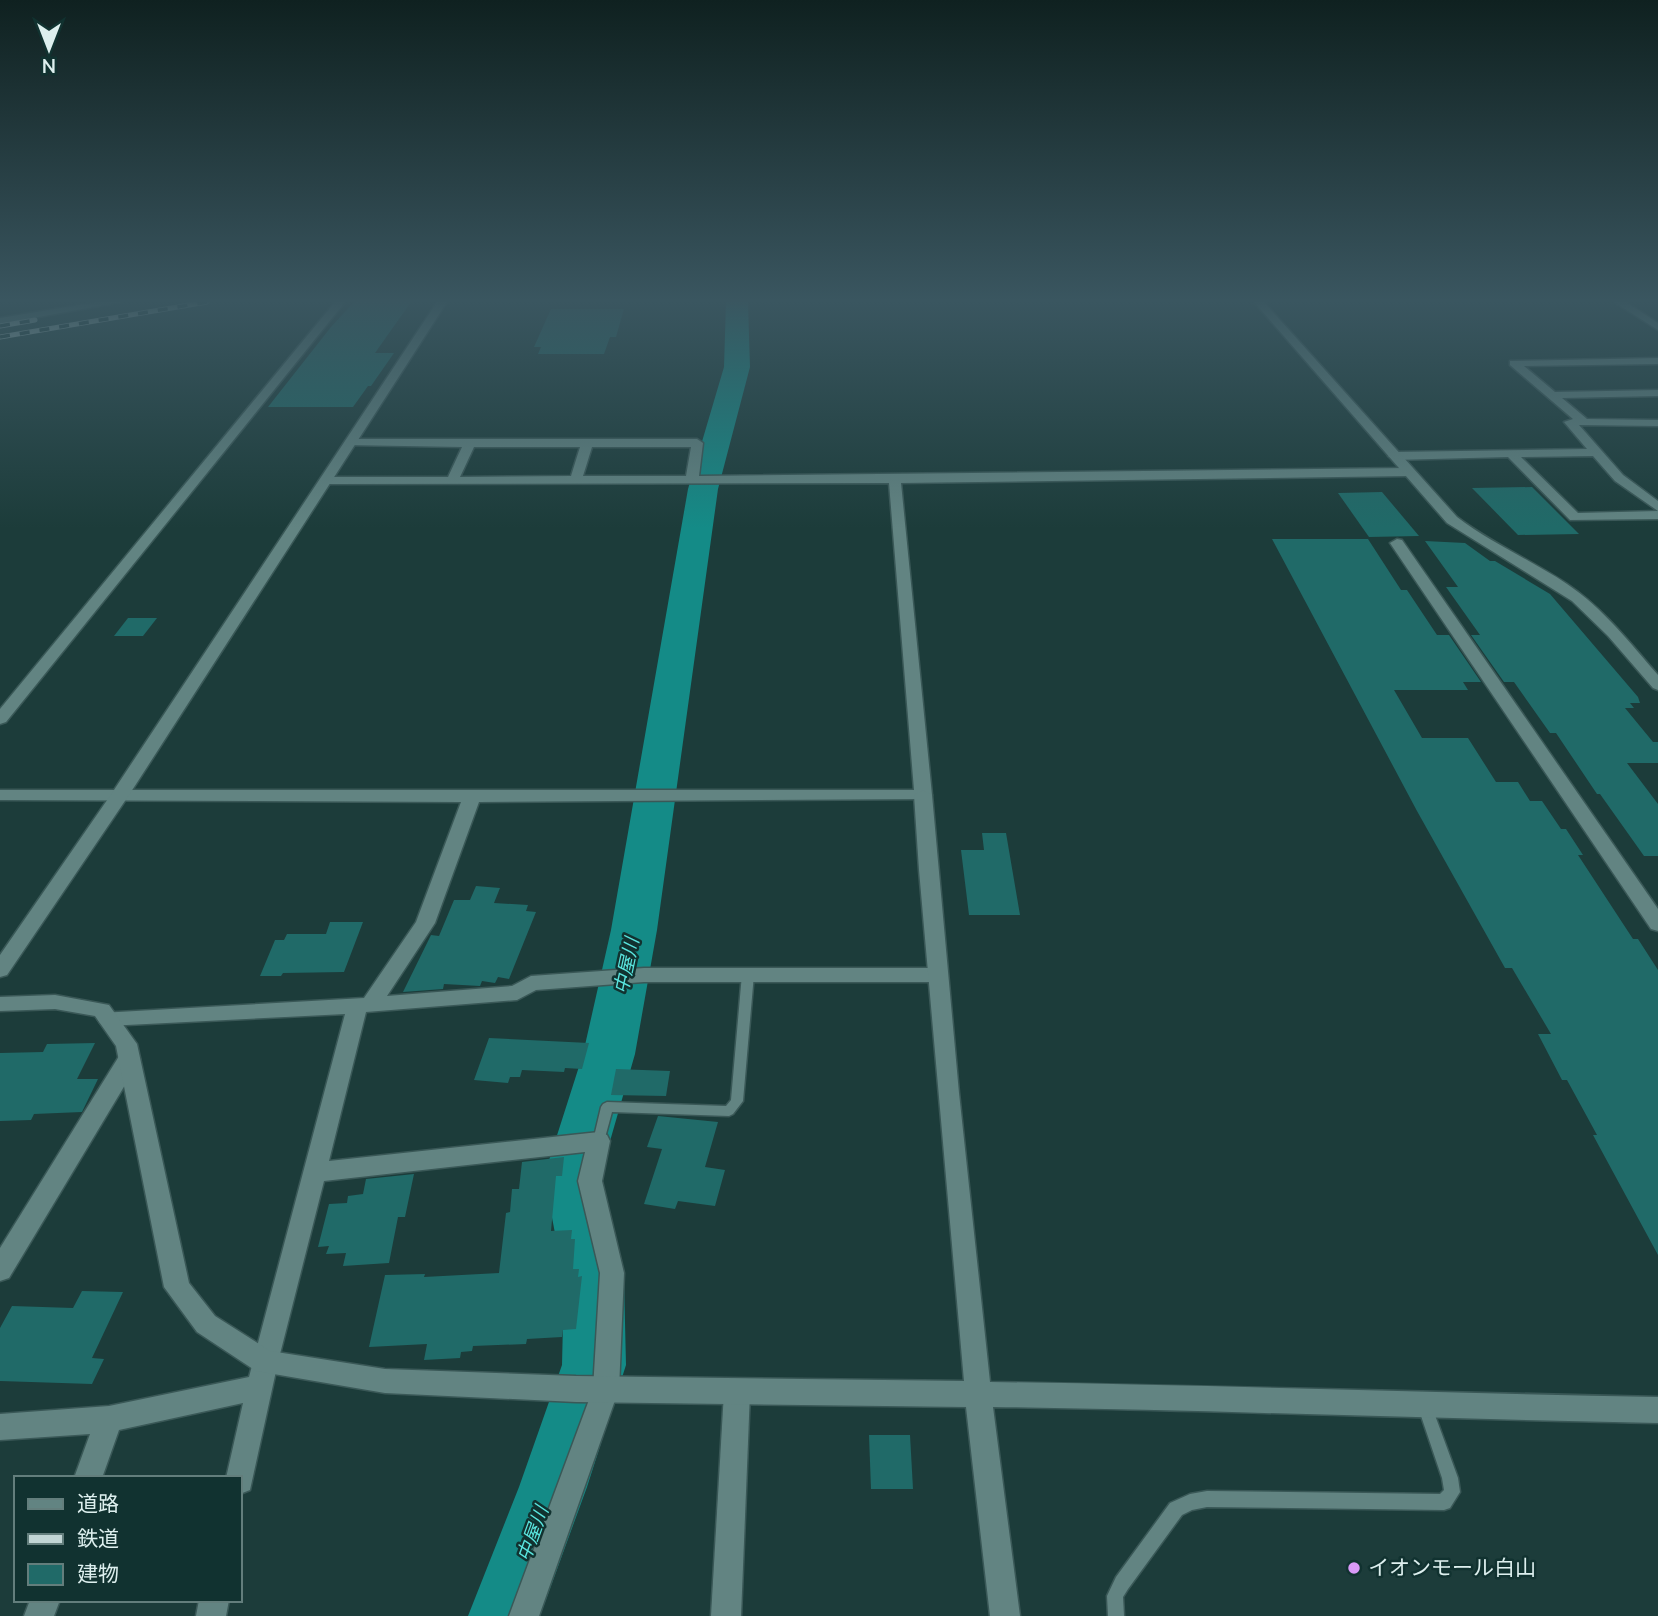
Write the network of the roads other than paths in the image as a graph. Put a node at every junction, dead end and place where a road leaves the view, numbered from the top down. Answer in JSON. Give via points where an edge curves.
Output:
{"nodes":[{"id":1,"x":279,"y":377,"type":"edge"},
{"id":2,"x":393,"y":377,"type":"edge"},
{"id":3,"x":1325,"y":377,"type":"edge"},
{"id":4,"x":1532,"y":377,"type":"edge"},
{"id":5,"x":1658,"y":393,"type":"edge"},
{"id":6,"x":1554,"y":395,"type":"junction"},
{"id":7,"x":1584,"y":422,"type":"junction"},
{"id":8,"x":1658,"y":423,"type":"edge"},
{"id":9,"x":350,"y":443,"type":"junction"},
{"id":10,"x":470,"y":443,"type":"junction"},
{"id":11,"x":587,"y":443,"type":"junction"},
{"id":12,"x":1596,"y":452,"type":"junction"},
{"id":13,"x":1511,"y":454,"type":"junction"},
{"id":14,"x":1394,"y":456,"type":"junction"},
{"id":15,"x":1408,"y":472,"type":"junction"},
{"id":16,"x":695,"y":479,"type":"junction"},
{"id":17,"x":895,"y":479,"type":"junction"},
{"id":18,"x":325,"y":481,"type":"junction"},
{"id":19,"x":452,"y":481,"type":"junction"},
{"id":20,"x":576,"y":481,"type":"junction"},
{"id":21,"x":1658,"y":508,"type":"edge"},
{"id":22,"x":1658,"y":515,"type":"edge"},
{"id":23,"x":1397,"y":543,"type":"dead end"},
{"id":24,"x":1658,"y":685,"type":"edge"},
{"id":25,"x":0,"y":719,"type":"edge"},
{"id":26,"x":0,"y":795,"type":"edge"},
{"id":27,"x":120,"y":795,"type":"junction"},
{"id":28,"x":923,"y":795,"type":"junction"},
{"id":29,"x":472,"y":796,"type":"junction"},
{"id":30,"x":1658,"y":925,"type":"edge"},
{"id":31,"x":0,"y":970,"type":"edge"},
{"id":32,"x":748,"y":974,"type":"junction"},
{"id":33,"x":935,"y":975,"type":"junction"},
{"id":34,"x":0,"y":1004,"type":"edge"},
{"id":35,"x":364,"y":1005,"type":"junction"},
{"id":36,"x":107,"y":1018,"type":"junction"},
{"id":37,"x":129,"y":1059,"type":"junction"},
{"id":38,"x":598,"y":1142,"type":"junction"},
{"id":39,"x":315,"y":1172,"type":"junction"},
{"id":40,"x":0,"y":1270,"type":"edge"},
{"id":41,"x":262,"y":1374,"type":"junction"},
{"id":42,"x":593,"y":1389,"type":"junction"},
{"id":43,"x":737,"y":1392,"type":"junction"},
{"id":44,"x":979,"y":1395,"type":"junction"},
{"id":45,"x":1425,"y":1407,"type":"junction"},
{"id":46,"x":1658,"y":1410,"type":"edge"},
{"id":47,"x":109,"y":1419,"type":"junction"},
{"id":48,"x":0,"y":1427,"type":"edge"},
{"id":49,"x":89,"y":1476,"type":"edge"},
{"id":50,"x":241,"y":1476,"type":"edge"},
{"id":51,"x":524,"y":1616,"type":"edge"},
{"id":52,"x":726,"y":1616,"type":"edge"},
{"id":53,"x":1006,"y":1616,"type":"edge"},
{"id":54,"x":1116,"y":1616,"type":"edge"}],
"edges":[{"from":1,"to":25,"type":"street"},
{"from":2,"to":9,"type":"street"},
{"from":3,"to":14,"type":"street"},
{"from":4,"to":6,"type":"street"},
{"from":5,"to":6,"type":"street"},
{"from":6,"to":7,"type":"street"},
{"from":7,"to":8,"type":"street"},
{"from":7,"to":12,"type":"street","via":[[1570,422]]},
{"from":9,"to":10,"type":"street"},
{"from":9,"to":18,"type":"street"},
{"from":10,"to":11,"type":"street"},
{"from":10,"to":19,"type":"street"},
{"from":11,"to":16,"type":"street","via":[[697,443]]},
{"from":11,"to":20,"type":"street"},
{"from":12,"to":13,"type":"street"},
{"from":12,"to":21,"type":"street","via":[[1619,478]]},
{"from":13,"to":14,"type":"street"},
{"from":13,"to":22,"type":"street","via":[[1575,517]]},
{"from":14,"to":15,"type":"street"},
{"from":15,"to":17,"type":"street"},
{"from":15,"to":24,"type":"street","via":[[1468,533],[1588,608]]},
{"from":16,"to":17,"type":"street"},
{"from":16,"to":20,"type":"street"},
{"from":17,"to":28,"type":"street"},
{"from":18,"to":19,"type":"street"},
{"from":18,"to":27,"type":"street"},
{"from":19,"to":20,"type":"street"},
{"from":23,"to":30,"type":"street"},
{"from":26,"to":27,"type":"street"},
{"from":27,"to":29,"type":"street"},
{"from":27,"to":31,"type":"street"},
{"from":28,"to":29,"type":"street"},
{"from":28,"to":33,"type":"street"},
{"from":29,"to":35,"type":"street","via":[[425,923]]},
{"from":32,"to":33,"type":"street"},
{"from":32,"to":35,"type":"street","via":[[531,982],[517,993]]},
{"from":32,"to":38,"type":"lane","via":[[737,1101],[729,1111],[607,1107]]},
{"from":33,"to":44,"type":"street"},
{"from":34,"to":36,"type":"street","via":[[55,1002],[102,1010]]},
{"from":35,"to":36,"type":"street"},
{"from":35,"to":39,"type":"street"},
{"from":36,"to":37,"type":"street","via":[[126,1044]]},
{"from":37,"to":40,"type":"street"},
{"from":37,"to":41,"type":"street","via":[[177,1287],[206,1324]]},
{"from":38,"to":39,"type":"street"},
{"from":38,"to":42,"type":"street","via":[[590,1181],[612,1273]]},
{"from":39,"to":41,"type":"street"},
{"from":41,"to":42,"type":"street"},
{"from":41,"to":47,"type":"street"},
{"from":41,"to":50,"type":"street"},
{"from":42,"to":43,"type":"street"},
{"from":42,"to":51,"type":"street"},
{"from":43,"to":44,"type":"street"},
{"from":43,"to":52,"type":"street"},
{"from":44,"to":45,"type":"street","via":[[1261,1398]]},
{"from":44,"to":53,"type":"street"},
{"from":45,"to":46,"type":"street"},
{"from":45,"to":54,"type":"lane","via":[[1450,1478],[1452,1492],[1444,1502],[1207,1499],[1191,1503],[1176,1509],[1122,1583],[1115,1596]]},
{"from":47,"to":48,"type":"street"},
{"from":47,"to":49,"type":"street"}]}
